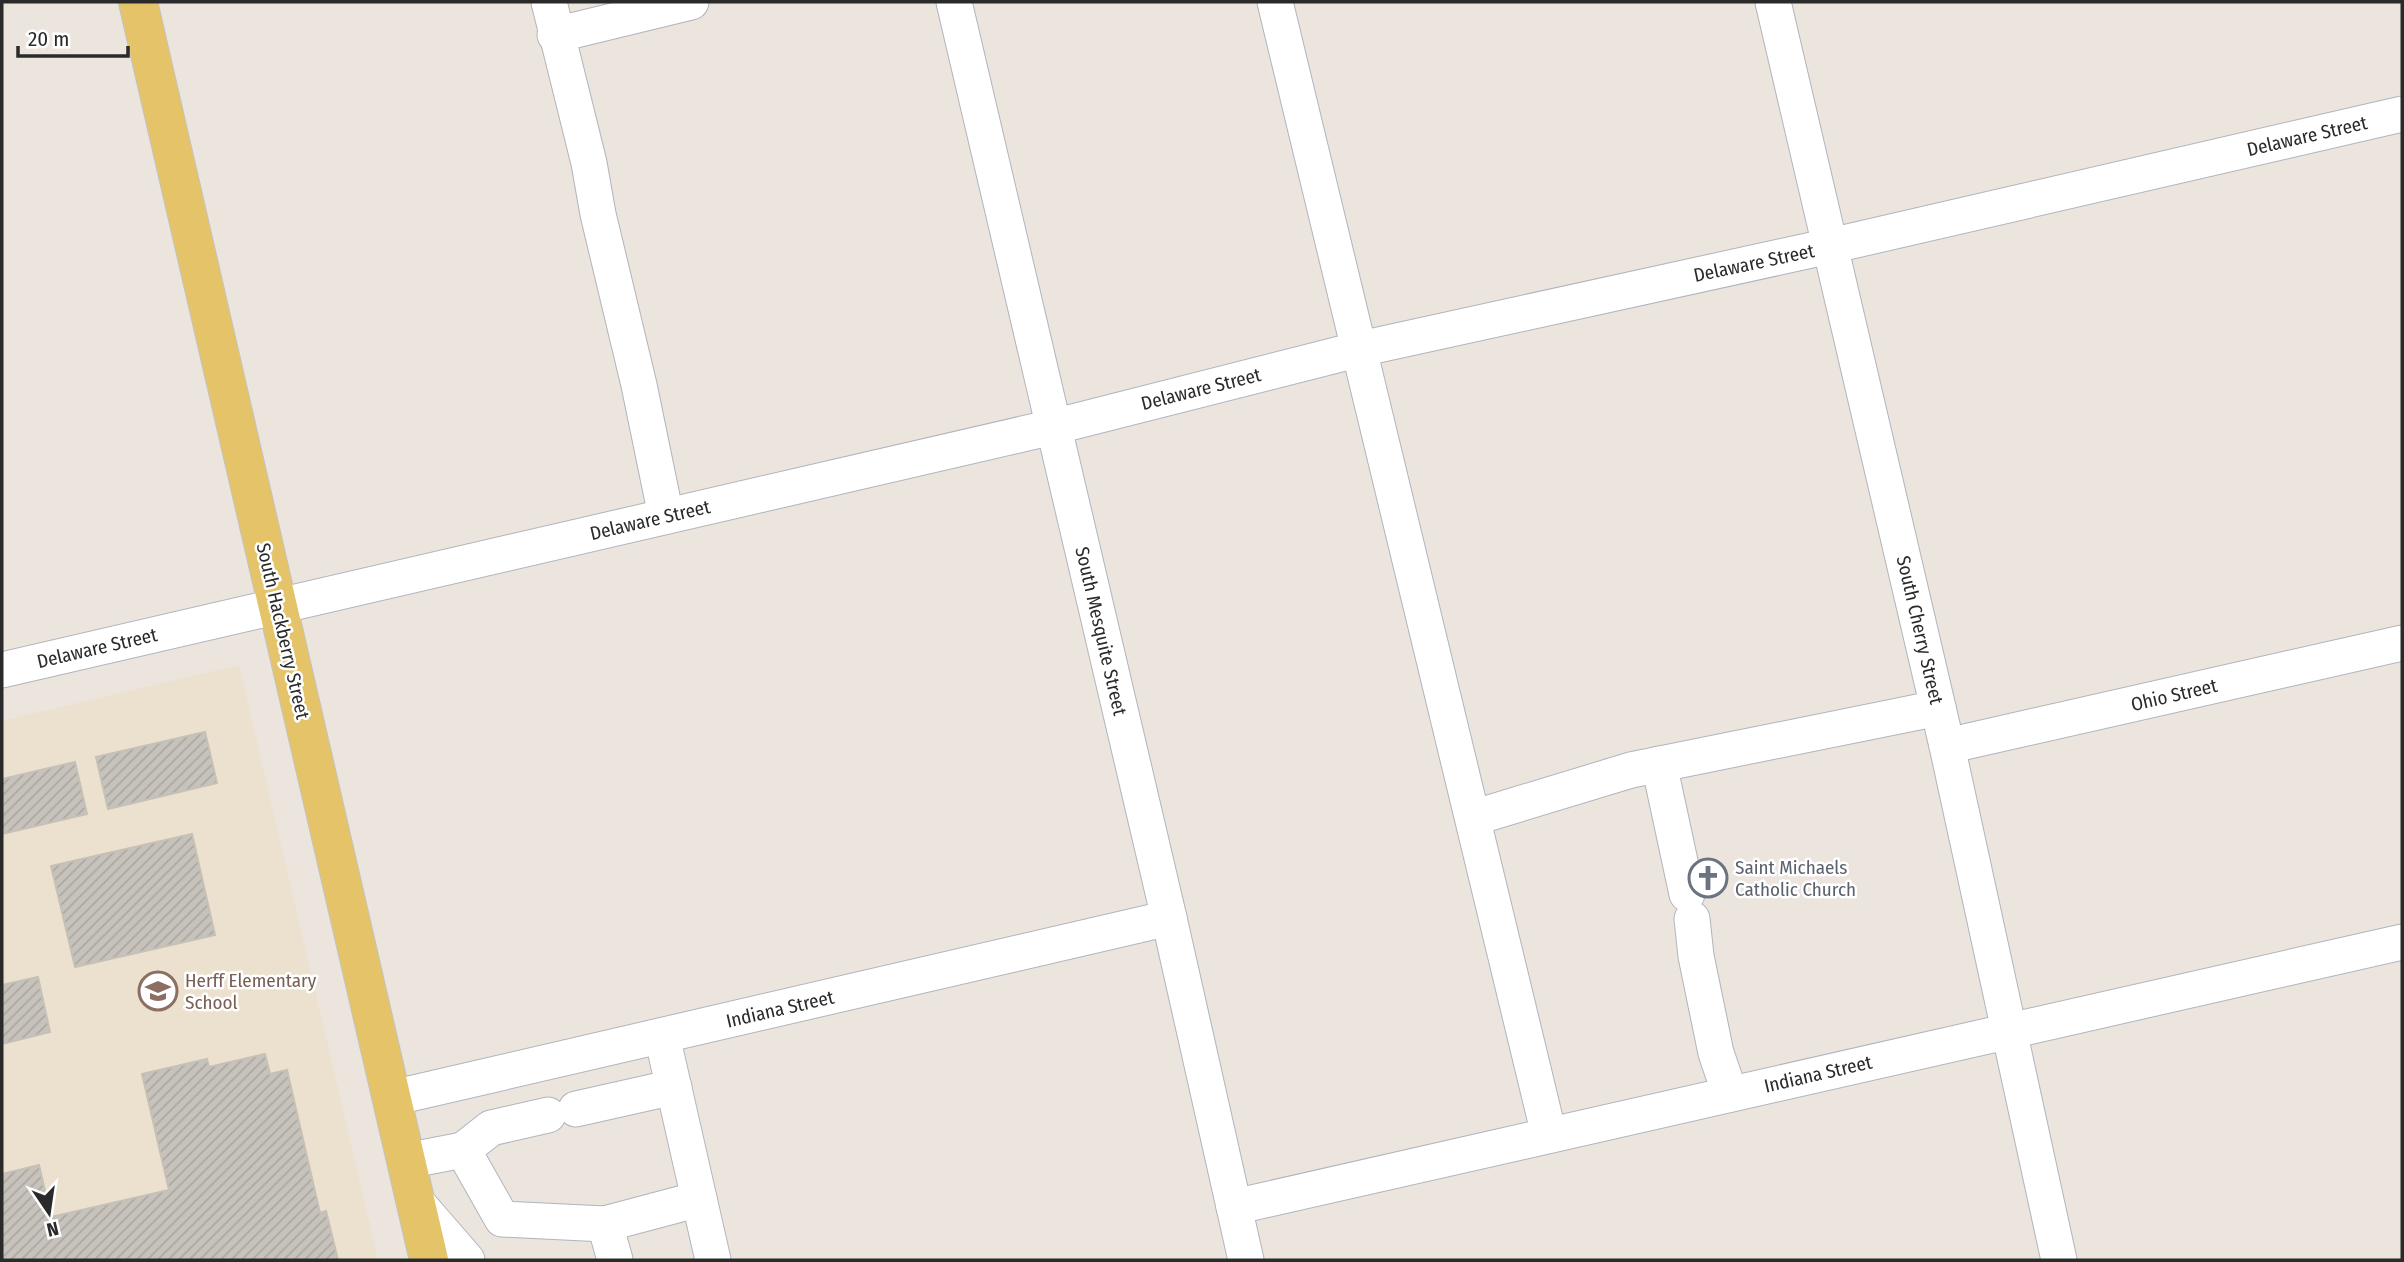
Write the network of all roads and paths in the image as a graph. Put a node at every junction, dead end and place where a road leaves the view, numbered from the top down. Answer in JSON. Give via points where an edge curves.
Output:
{"nodes":[{"id":1,"x":138,"y":2,"type":"edge"},
{"id":2,"x":691,"y":2,"type":"edge"},
{"id":3,"x":954,"y":2,"type":"edge"},
{"id":4,"x":1275,"y":2,"type":"edge"},
{"id":5,"x":1773,"y":2,"type":"edge"},
{"id":6,"x":552,"y":18,"type":"edge"},
{"id":7,"x":2402,"y":114,"type":"edge"},
{"id":8,"x":1830,"y":246,"type":"junction"},
{"id":9,"x":1360,"y":349,"type":"junction"},
{"id":10,"x":1052,"y":426,"type":"junction"},
{"id":11,"x":666,"y":516,"type":"junction"},
{"id":12,"x":278,"y":606,"type":"junction"},
{"id":13,"x":2402,"y":643,"type":"edge"},
{"id":14,"x":2,"y":670,"type":"edge"},
{"id":15,"x":1938,"y":708,"type":"junction"},
{"id":16,"x":1947,"y":747,"type":"junction"},
{"id":17,"x":1659,"y":764,"type":"junction"},
{"id":18,"x":1473,"y":818,"type":"junction"},
{"id":19,"x":1169,"y":918,"type":"junction"},
{"id":20,"x":2402,"y":942,"type":"edge"},
{"id":21,"x":2009,"y":1031,"type":"junction"},
{"id":22,"x":662,"y":1036,"type":"junction"},
{"id":23,"x":674,"y":1087,"type":"junction"},
{"id":24,"x":1730,"y":1094,"type":"junction"},
{"id":25,"x":392,"y":1098,"type":"junction"},
{"id":26,"x":1549,"y":1135,"type":"junction"},
{"id":27,"x":463,"y":1150,"type":"junction"},
{"id":28,"x":406,"y":1161,"type":"junction"},
{"id":29,"x":699,"y":1199,"type":"junction"},
{"id":30,"x":415,"y":1200,"type":"junction"},
{"id":31,"x":1234,"y":1207,"type":"junction"},
{"id":32,"x":605,"y":1224,"type":"junction"},
{"id":33,"x":429,"y":1260,"type":"edge"},
{"id":34,"x":467,"y":1260,"type":"edge"},
{"id":35,"x":615,"y":1260,"type":"edge"},
{"id":36,"x":713,"y":1260,"type":"edge"},
{"id":37,"x":1246,"y":1260,"type":"edge"},
{"id":38,"x":2059,"y":1260,"type":"edge"}],
"edges":[{"from":1,"to":12,"type":"main road","name":"South Hackberry Street"},
{"from":2,"to":6,"type":"street"},
{"from":3,"to":10,"type":"street","name":"South Mesquite Street"},
{"from":4,"to":9,"type":"street"},
{"from":5,"to":8,"type":"street","name":"South Cherry Street"},
{"from":6,"to":11,"type":"street","via":[[589,163]]},
{"from":7,"to":8,"type":"street","name":"Delaware Street"},
{"from":8,"to":9,"type":"street","name":"Delaware Street"},
{"from":8,"to":15,"type":"street","name":"South Cherry Street"},
{"from":9,"to":10,"type":"street","name":"Delaware Street"},
{"from":9,"to":18,"type":"street"},
{"from":10,"to":11,"type":"street","name":"Delaware Street"},
{"from":10,"to":19,"type":"street","name":"South Mesquite Street"},
{"from":11,"to":12,"type":"street","name":"Delaware Street"},
{"from":12,"to":14,"type":"street","name":"Delaware Street"},
{"from":12,"to":25,"type":"main road","name":"South Hackberry Street"},
{"from":13,"to":16,"type":"street","name":"Ohio Street"},
{"from":15,"to":16,"type":"street","name":"South Cherry Street"},
{"from":15,"to":17,"type":"street"},
{"from":16,"to":21,"type":"street","name":"South Cherry Street"},
{"from":17,"to":18,"type":"street"},
{"from":17,"to":24,"type":"street","via":[[1716,1053]]},
{"from":18,"to":26,"type":"street"},
{"from":19,"to":22,"type":"street","name":"Indiana Street"},
{"from":19,"to":31,"type":"street","name":"South Mesquite Street"},
{"from":20,"to":21,"type":"street","name":"Indiana Street"},
{"from":21,"to":24,"type":"street","name":"Indiana Street"},
{"from":21,"to":38,"type":"street","name":"South Cherry Street"},
{"from":22,"to":23,"type":"street"},
{"from":22,"to":25,"type":"street","name":"Indiana Street"},
{"from":23,"to":27,"type":"street","via":[[491,1128]]},
{"from":23,"to":29,"type":"street"},
{"from":24,"to":26,"type":"street","name":"Indiana Street"},
{"from":25,"to":28,"type":"main road","name":"South Hackberry Street"},
{"from":26,"to":31,"type":"street","name":"Indiana Street"},
{"from":27,"to":28,"type":"street"},
{"from":27,"to":32,"type":"street","via":[[502,1219]]},
{"from":28,"to":30,"type":"main road","name":"South Hackberry Street"},
{"from":29,"to":32,"type":"street"},
{"from":29,"to":36,"type":"street"},
{"from":30,"to":33,"type":"main road","name":"South Hackberry Street"},
{"from":30,"to":34,"type":"street"},
{"from":31,"to":37,"type":"street","name":"South Mesquite Street"},
{"from":32,"to":35,"type":"street"}]}
